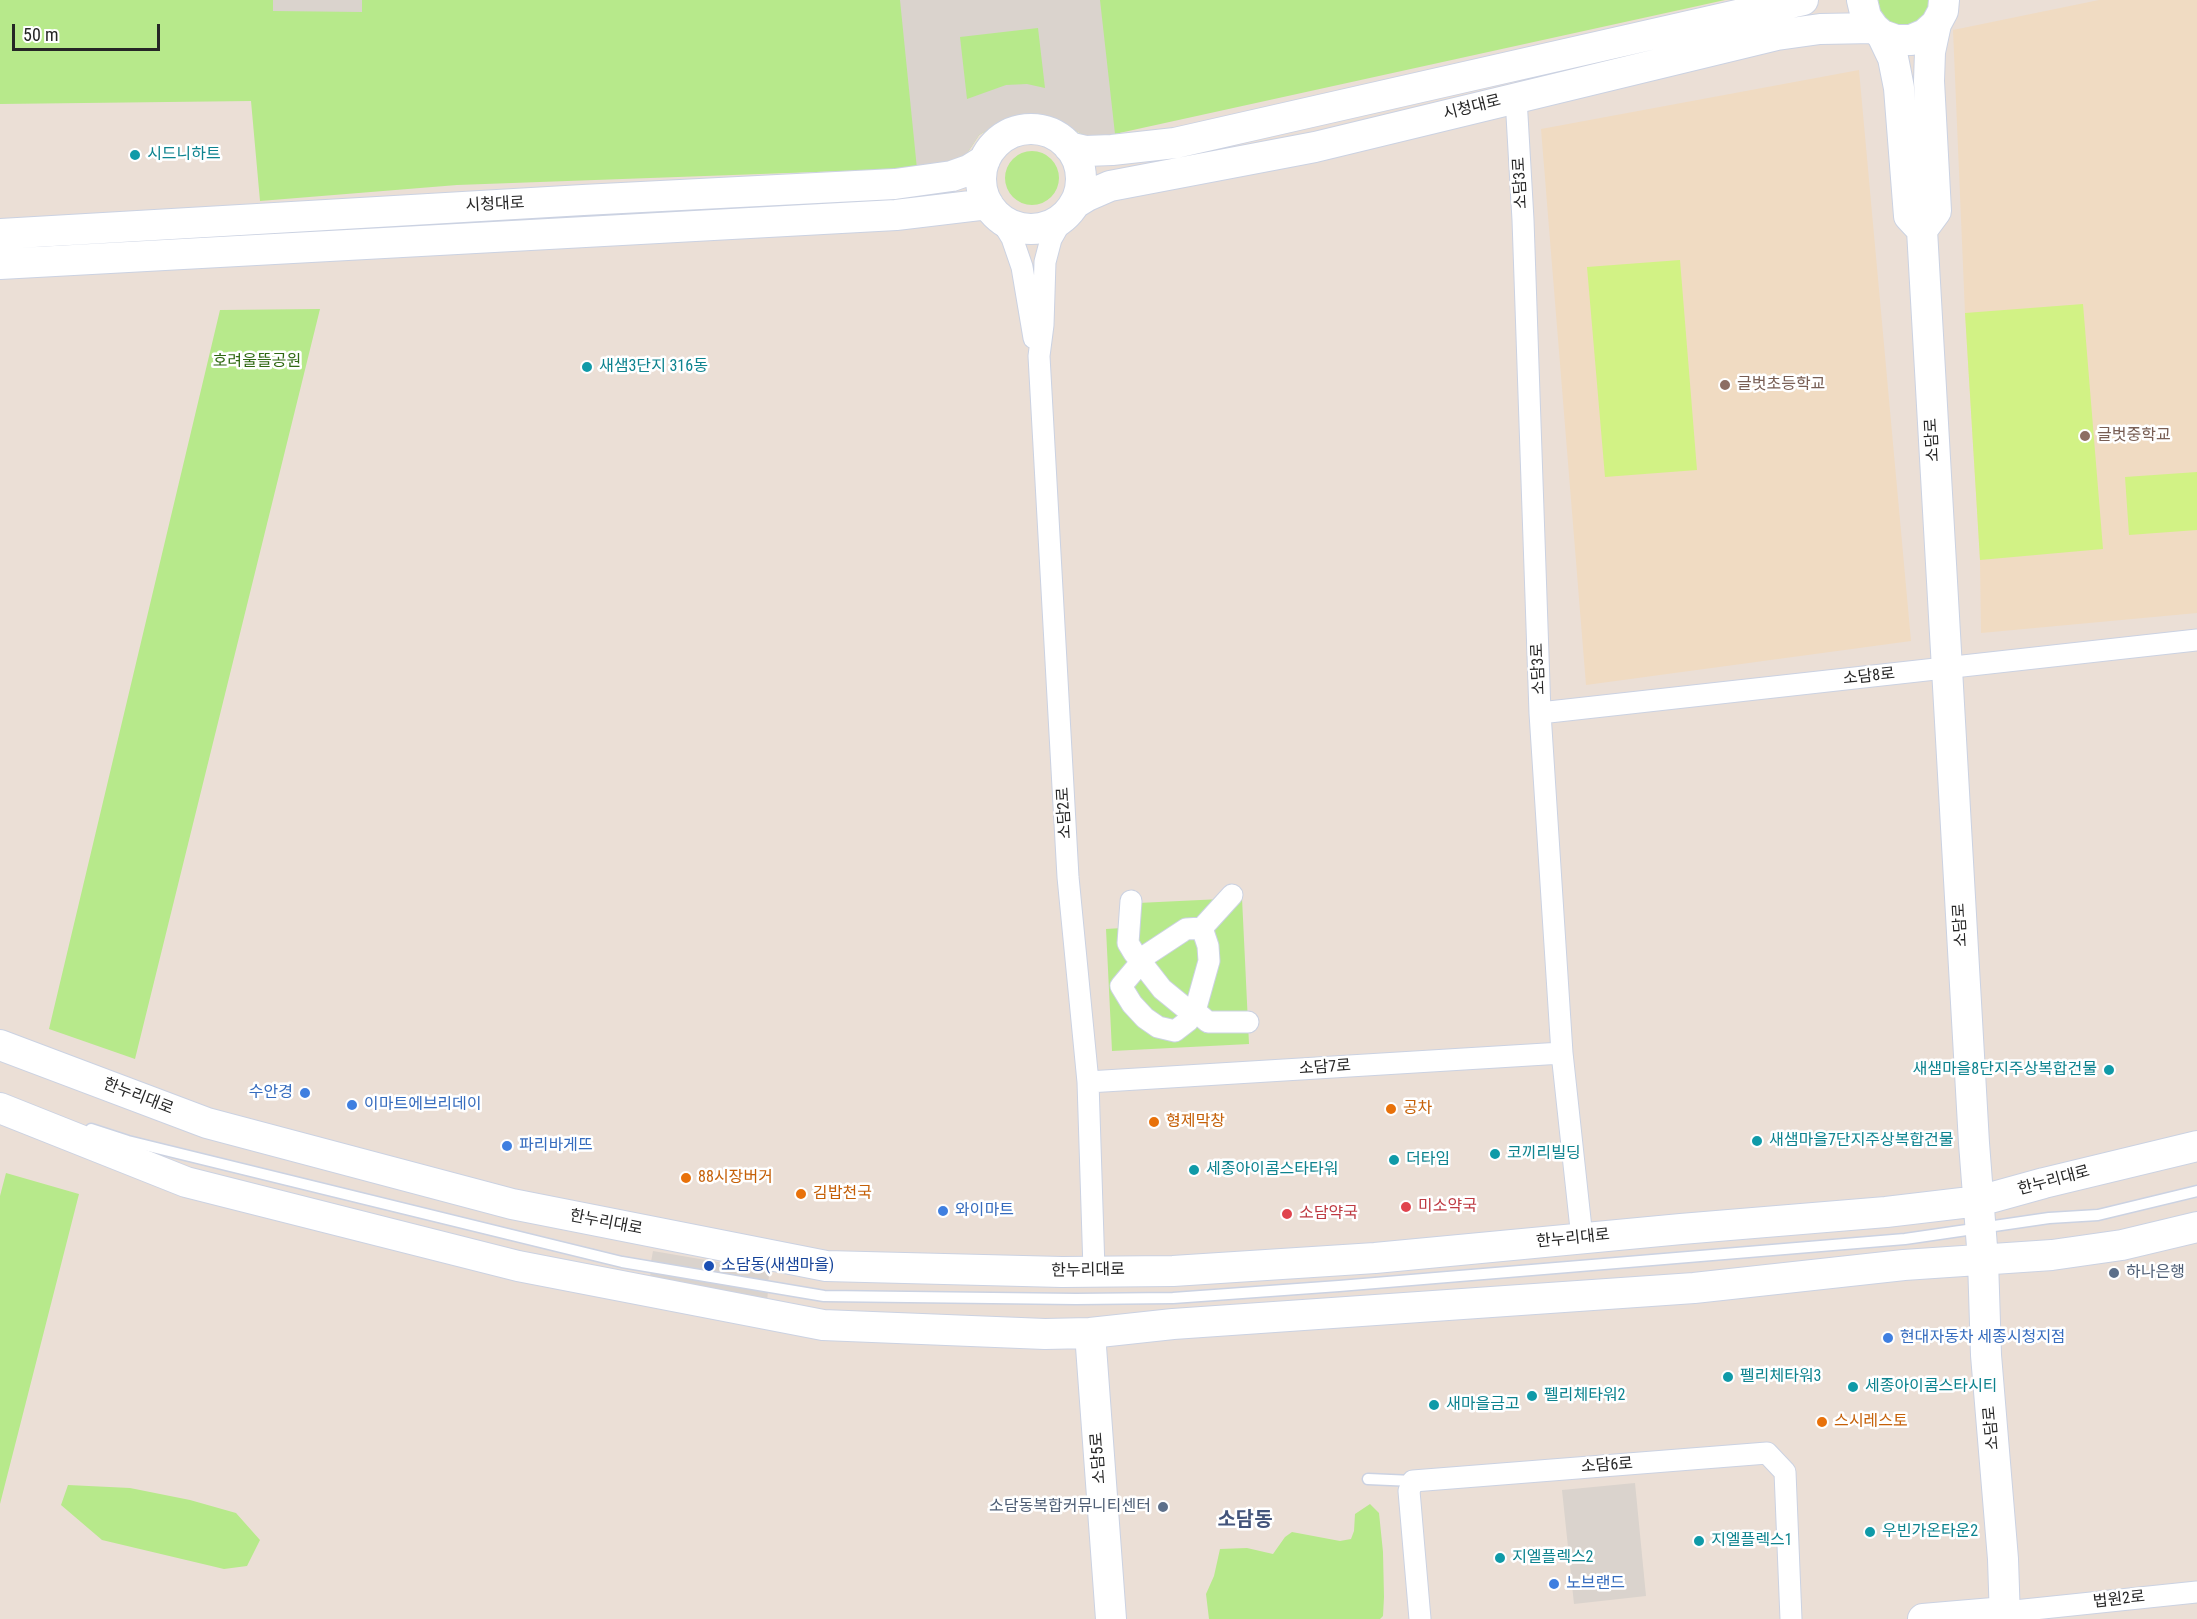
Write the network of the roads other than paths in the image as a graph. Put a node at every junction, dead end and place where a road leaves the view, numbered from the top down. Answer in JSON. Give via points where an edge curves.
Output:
{"nodes":[{"id":1,"x":1803,"y":0,"type":"edge"},
{"id":2,"x":1862,"y":0,"type":"edge"},
{"id":3,"x":1946,"y":9,"type":"edge"},
{"id":4,"x":1878,"y":32,"type":"junction"},
{"id":5,"x":1516,"y":98,"type":"junction"},
{"id":6,"x":1069,"y":147,"type":"junction"},
{"id":7,"x":985,"y":160,"type":"junction"},
{"id":8,"x":993,"y":210,"type":"junction"},
{"id":9,"x":1069,"y":211,"type":"junction"},
{"id":10,"x":1922,"y":230,"type":"junction"},
{"id":11,"x":0,"y":234,"type":"edge"},
{"id":12,"x":0,"y":264,"type":"edge"},
{"id":13,"x":1039,"y":356,"type":"junction"},
{"id":14,"x":2197,"y":639,"type":"edge"},
{"id":15,"x":1946,"y":669,"type":"junction"},
{"id":16,"x":1540,"y":713,"type":"junction"},
{"id":17,"x":1232,"y":895,"type":"dead end"},
{"id":18,"x":1131,"y":901,"type":"dead end"},
{"id":19,"x":1202,"y":928,"type":"junction"},
{"id":20,"x":1141,"y":962,"type":"junction"},
{"id":21,"x":1195,"y":1011,"type":"junction"},
{"id":22,"x":1248,"y":1022,"type":"dead end"},
{"id":23,"x":0,"y":1044,"type":"edge"},
{"id":24,"x":1562,"y":1053,"type":"junction"},
{"id":25,"x":1088,"y":1083,"type":"junction"},
{"id":26,"x":0,"y":1099,"type":"edge"},
{"id":27,"x":0,"y":1108,"type":"edge"},
{"id":28,"x":50,"y":1115,"type":"dead end"},
{"id":29,"x":83,"y":1126,"type":"dead end"},
{"id":30,"x":2197,"y":1146,"type":"edge"},
{"id":31,"x":2197,"y":1191,"type":"edge"},
{"id":32,"x":1980,"y":1215,"type":"junction"},
{"id":33,"x":2197,"y":1227,"type":"edge"},
{"id":34,"x":1582,"y":1239,"type":"junction"},
{"id":35,"x":1983,"y":1260,"type":"junction"},
{"id":36,"x":1094,"y":1270,"type":"junction"},
{"id":37,"x":1090,"y":1333,"type":"junction"},
{"id":38,"x":1368,"y":1479,"type":"dead end"},
{"id":39,"x":1413,"y":1481,"type":"junction"},
{"id":40,"x":2197,"y":1592,"type":"edge"},
{"id":41,"x":2005,"y":1615,"type":"edge"},
{"id":42,"x":1111,"y":1619,"type":"edge"},
{"id":43,"x":1419,"y":1619,"type":"edge"},
{"id":44,"x":1791,"y":1619,"type":"edge"},
{"id":45,"x":1923,"y":1619,"type":"edge"}],
"edges":[{"from":1,"to":6,"type":"street","name":"시청대로","via":[[1176,143],[1086,151]]},
{"from":2,"to":4,"type":"street","name":"소담로","via":[[1866,18]]},
{"from":3,"to":4,"type":"street","name":"시청대로","via":[[1925,34],[1911,40],[1896,40]]},
{"from":3,"to":10,"type":"street","name":"소담로","via":[[1930,52],[1935,211]]},
{"from":4,"to":5,"type":"street","name":"시청대로","via":[[1820,28],[1777,35]]},
{"from":4,"to":10,"type":"street","name":"소담로","via":[[1893,58],[1899,88],[1909,216]]},
{"from":5,"to":9,"type":"street","name":"시청대로","via":[[1315,147],[1110,186]]},
{"from":5,"to":16,"type":"street","name":"소담3로"},
{"from":6,"to":7,"type":"street","via":[[1048,132],[1031,129],[999,140]]},
{"from":6,"to":9,"type":"street","via":[[1080,171],[1080,188]]},
{"from":7,"to":8,"type":"street","via":[[982,187]]},
{"from":7,"to":11,"type":"street","name":"시청대로","via":[[952,176],[895,184]]},
{"from":8,"to":9,"type":"street","via":[[1014,226],[1031,229],[1048,226]]},
{"from":8,"to":12,"type":"street","name":"시청대로"},
{"from":8,"to":13,"type":"street","via":[[1012,238],[1022,267],[1030,326]]},
{"from":9,"to":13,"type":"street","via":[[1051,239],[1045,262]]},
{"from":10,"to":15,"type":"street","name":"소담로"},
{"from":13,"to":25,"type":"street","name":"소담2로","via":[[1068,877]]},
{"from":14,"to":15,"type":"street","name":"소담8로"},
{"from":15,"to":16,"type":"street","name":"소담8로"},
{"from":15,"to":32,"type":"street","name":"소담로"},
{"from":16,"to":24,"type":"street","name":"소담3로"},
{"from":17,"to":19,"type":"street"},
{"from":18,"to":20,"type":"street","via":[[1128,943]]},
{"from":19,"to":20,"type":"street","via":[[1186,929]]},
{"from":19,"to":21,"type":"street","via":[[1209,962]]},
{"from":20,"to":21,"type":"street","via":[[1162,989]]},
{"from":20,"to":21,"type":"street","via":[[1121,986],[1145,1018],[1158,1027],[1175,1031]]},
{"from":21,"to":22,"type":"street","via":[[1208,1022]]},
{"from":23,"to":36,"type":"street","name":"한누리대로","via":[[207,1123],[512,1204],[826,1266]]},
{"from":24,"to":25,"type":"street","name":"소담7로"},
{"from":24,"to":34,"type":"street","name":"소담3로"},
{"from":25,"to":36,"type":"street","name":"소담2로"},
{"from":26,"to":28,"type":"lane"},
{"from":27,"to":37,"type":"street","via":[[186,1182],[518,1266],[823,1325]]},
{"from":29,"to":32,"type":"lane","via":[[128,1141],[622,1262],[824,1296],[1173,1298],[1893,1240]]},
{"from":30,"to":32,"type":"street","name":"한누리대로","via":[[2112,1166]]},
{"from":31,"to":32,"type":"lane","via":[[2098,1215]]},
{"from":32,"to":34,"type":"street","name":"한누리대로","via":[[1887,1212]]},
{"from":32,"to":35,"type":"street","name":"소담로"},
{"from":33,"to":35,"type":"street","via":[[2122,1245]]},
{"from":34,"to":36,"type":"street","name":"한누리대로","via":[[1173,1271]]},
{"from":35,"to":37,"type":"street","via":[[1694,1288]]},
{"from":35,"to":41,"type":"street","name":"소담로"},
{"from":37,"to":42,"type":"street","name":"소담5로"},
{"from":38,"to":39,"type":"lane"},
{"from":39,"to":43,"type":"street","via":[[1409,1491]]},
{"from":39,"to":44,"type":"street","name":"소담6로","via":[[1767,1453],[1785,1472]]},
{"from":40,"to":41,"type":"street","name":"법원2로"},
{"from":41,"to":45,"type":"street"}]}
